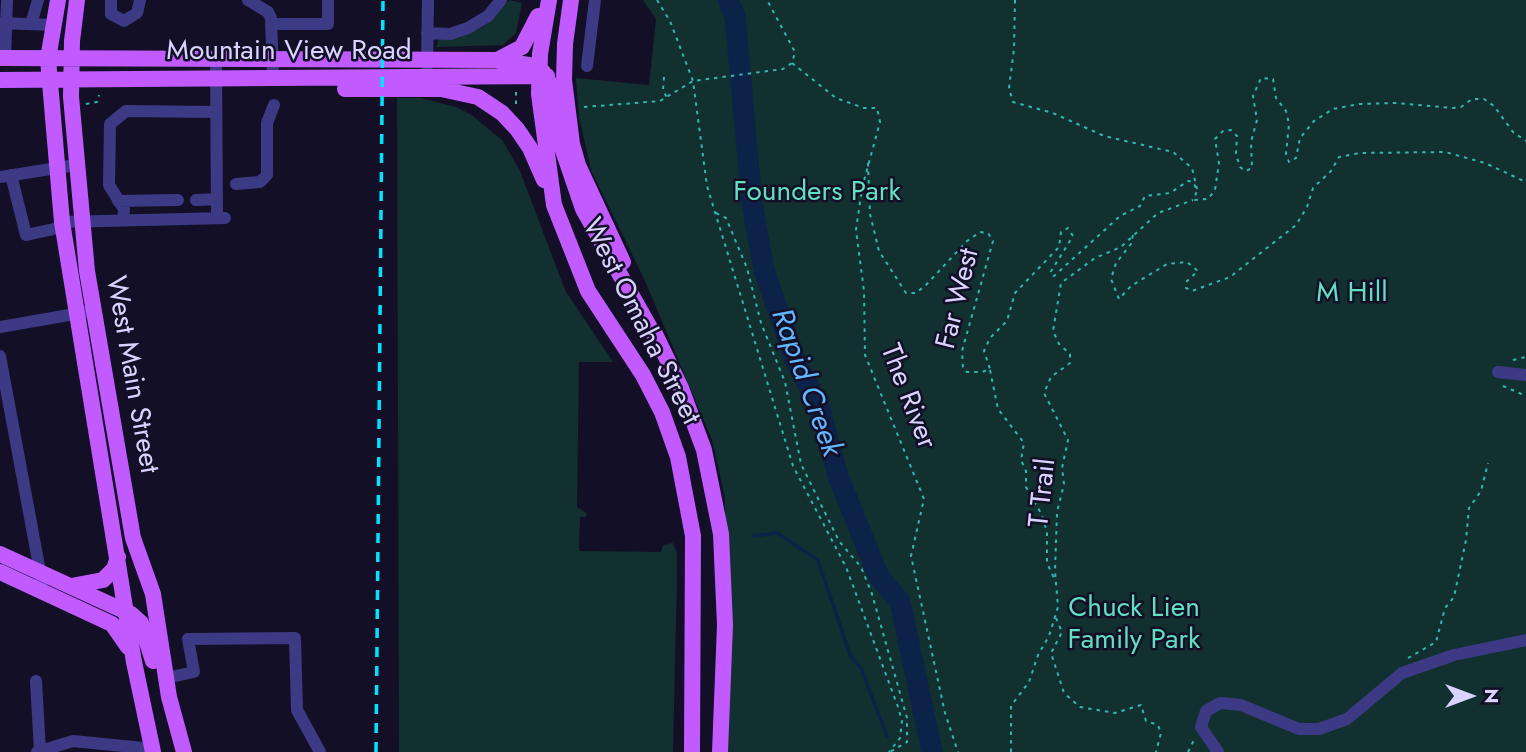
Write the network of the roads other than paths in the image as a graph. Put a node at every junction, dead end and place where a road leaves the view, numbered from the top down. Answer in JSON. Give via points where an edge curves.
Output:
{"nodes":[{"id":1,"x":7,"y":0,"type":"edge"},
{"id":2,"x":38,"y":0,"type":"edge"},
{"id":3,"x":58,"y":0,"type":"edge"},
{"id":4,"x":77,"y":0,"type":"edge"},
{"id":5,"x":111,"y":0,"type":"edge"},
{"id":6,"x":140,"y":0,"type":"edge"},
{"id":7,"x":248,"y":0,"type":"edge"},
{"id":8,"x":328,"y":0,"type":"edge"},
{"id":9,"x":428,"y":0,"type":"edge"},
{"id":10,"x":501,"y":0,"type":"edge"},
{"id":11,"x":541,"y":0,"type":"edge"},
{"id":12,"x":549,"y":0,"type":"edge"},
{"id":13,"x":571,"y":0,"type":"edge"},
{"id":14,"x":595,"y":0,"type":"edge"},
{"id":15,"x":262,"y":4,"type":"edge"},
{"id":16,"x":32,"y":24,"type":"junction"},
{"id":17,"x":272,"y":24,"type":"junction"},
{"id":18,"x":53,"y":25,"type":"junction"},
{"id":19,"x":3,"y":31,"type":"edge"},
{"id":20,"x":427,"y":33,"type":"junction"},
{"id":21,"x":564,"y":54,"type":"junction"},
{"id":22,"x":3,"y":58,"type":"edge"},
{"id":23,"x":48,"y":59,"type":"junction"},
{"id":24,"x":71,"y":59,"type":"junction"},
{"id":25,"x":216,"y":59,"type":"junction"},
{"id":26,"x":272,"y":59,"type":"junction"},
{"id":27,"x":427,"y":60,"type":"junction"},
{"id":28,"x":497,"y":60,"type":"junction"},
{"id":29,"x":587,"y":66,"type":"dead end"},
{"id":30,"x":537,"y":72,"type":"junction"},
{"id":31,"x":216,"y":78,"type":"junction"},
{"id":32,"x":273,"y":78,"type":"junction"},
{"id":33,"x":427,"y":78,"type":"junction"},
{"id":34,"x":49,"y":79,"type":"junction"},
{"id":35,"x":71,"y":79,"type":"junction"},
{"id":36,"x":0,"y":80,"type":"edge"},
{"id":37,"x":274,"y":106,"type":"dead end"},
{"id":38,"x":216,"y":112,"type":"junction"},
{"id":39,"x":76,"y":165,"type":"junction"},
{"id":40,"x":56,"y":167,"type":"junction"},
{"id":41,"x":6,"y":176,"type":"edge"},
{"id":42,"x":236,"y":184,"type":"dead end"},
{"id":43,"x":217,"y":199,"type":"junction"},
{"id":44,"x":178,"y":200,"type":"dead end"},
{"id":45,"x":196,"y":200,"type":"dead end"},
{"id":46,"x":118,"y":201,"type":"junction"},
{"id":47,"x":554,"y":205,"type":"junction"},
{"id":48,"x":123,"y":219,"type":"junction"},
{"id":49,"x":80,"y":221,"type":"junction"},
{"id":50,"x":62,"y":225,"type":"junction"},
{"id":51,"x":93,"y":311,"type":"junction"},
{"id":52,"x":76,"y":314,"type":"junction"},
{"id":53,"x":0,"y":327,"type":"edge"},
{"id":54,"x":658,"y":342,"type":"junction"},
{"id":55,"x":0,"y":356,"type":"edge"},
{"id":56,"x":1498,"y":372,"type":"dead end"},
{"id":57,"x":1526,"y":375,"type":"edge"},
{"id":58,"x":0,"y":554,"type":"edge"},
{"id":59,"x":118,"y":558,"type":"junction"},
{"id":60,"x":143,"y":568,"type":"junction"},
{"id":61,"x":6,"y":575,"type":"edge"},
{"id":62,"x":41,"y":577,"type":"junction"},
{"id":63,"x":71,"y":586,"type":"junction"},
{"id":64,"x":123,"y":608,"type":"junction"},
{"id":65,"x":1526,"y":640,"type":"edge"},
{"id":66,"x":134,"y":662,"type":"junction"},
{"id":67,"x":166,"y":678,"type":"junction"},
{"id":68,"x":36,"y":681,"type":"dead end"},
{"id":69,"x":38,"y":751,"type":"edge"},
{"id":70,"x":153,"y":751,"type":"edge"},
{"id":71,"x":173,"y":752,"type":"edge"},
{"id":72,"x":184,"y":752,"type":"edge"},
{"id":73,"x":320,"y":752,"type":"edge"},
{"id":74,"x":692,"y":752,"type":"edge"},
{"id":75,"x":720,"y":752,"type":"edge"},
{"id":76,"x":1218,"y":752,"type":"edge"}],
"edges":[{"from":1,"to":19,"type":"street"},
{"from":2,"to":16,"type":"street"},
{"from":3,"to":18,"type":"main road","name":"West Main Street"},
{"from":4,"to":24,"type":"main road","name":"West Main Street"},
{"from":5,"to":6,"type":"street","via":[[111,14],[124,21],[136,13]]},
{"from":7,"to":15,"type":"street"},
{"from":8,"to":17,"type":"street","via":[[328,24]]},
{"from":9,"to":20,"type":"street"},
{"from":10,"to":20,"type":"street","via":[[488,16],[468,28],[450,34]]},
{"from":11,"to":28,"type":"main road","via":[[525,43]]},
{"from":12,"to":30,"type":"main road","name":"West Omaha Street"},
{"from":13,"to":21,"type":"main road","name":"West Omaha Street"},
{"from":14,"to":29,"type":"street"},
{"from":15,"to":17,"type":"street"},
{"from":16,"to":18,"type":"street"},
{"from":16,"to":19,"type":"street"},
{"from":17,"to":26,"type":"street"},
{"from":18,"to":23,"type":"main road","name":"West Main Street"},
{"from":19,"to":22,"type":"street"},
{"from":20,"to":27,"type":"street"},
{"from":21,"to":30,"type":"main road","via":[[556,70]]},
{"from":21,"to":54,"type":"main road","name":"West Omaha Street","via":[[567,112],[578,165]]},
{"from":22,"to":23,"type":"main road","name":"Mountain View Road"},
{"from":23,"to":24,"type":"main road","name":"Mountain View Road"},
{"from":23,"to":34,"type":"main road","name":"West Main Street"},
{"from":24,"to":25,"type":"main road","name":"Mountain View Road"},
{"from":24,"to":35,"type":"main road","name":"West Main Street"},
{"from":25,"to":26,"type":"main road","name":"Mountain View Road"},
{"from":25,"to":31,"type":"street"},
{"from":26,"to":27,"type":"main road","name":"Mountain View Road"},
{"from":26,"to":32,"type":"street"},
{"from":27,"to":28,"type":"main road","name":"Mountain View Road"},
{"from":27,"to":33,"type":"street"},
{"from":28,"to":30,"type":"main road","name":"Mountain View Road"},
{"from":30,"to":33,"type":"main road","name":"Mountain View Road"},
{"from":30,"to":47,"type":"main road","name":"West Omaha Street"},
{"from":30,"to":54,"type":"main road","via":[[553,89],[558,136],[583,209]]},
{"from":31,"to":32,"type":"main road","name":"Mountain View Road"},
{"from":31,"to":35,"type":"main road","name":"Mountain View Road"},
{"from":31,"to":38,"type":"street"},
{"from":32,"to":33,"type":"main road","name":"Mountain View Road"},
{"from":32,"to":47,"type":"main road","via":[[333,89],[441,89],[478,97],[517,129]]},
{"from":34,"to":35,"type":"main road","name":"Mountain View Road"},
{"from":34,"to":36,"type":"main road","name":"Mountain View Road"},
{"from":34,"to":40,"type":"main road","name":"West Main Street"},
{"from":35,"to":39,"type":"main road","name":"West Main Street"},
{"from":37,"to":42,"type":"street","via":[[267,122],[267,175],[260,182]]},
{"from":38,"to":43,"type":"street"},
{"from":38,"to":46,"type":"street","via":[[126,111],[110,124],[108,185]]},
{"from":39,"to":40,"type":"street"},
{"from":39,"to":49,"type":"main road","name":"West Main Street"},
{"from":40,"to":41,"type":"street"},
{"from":40,"to":50,"type":"main road","name":"West Main Street"},
{"from":41,"to":50,"type":"street","via":[[26,235]]},
{"from":43,"to":45,"type":"street"},
{"from":43,"to":48,"type":"street","via":[[221,218]]},
{"from":44,"to":46,"type":"street"},
{"from":46,"to":48,"type":"street","via":[[124,209]]},
{"from":47,"to":74,"type":"main road","name":"West Omaha Street","via":[[588,291],[643,374],[678,457],[693,536]]},
{"from":48,"to":49,"type":"street"},
{"from":49,"to":50,"type":"street"},
{"from":49,"to":51,"type":"main road","name":"West Main Street"},
{"from":50,"to":52,"type":"main road","name":"West Main Street"},
{"from":51,"to":52,"type":"street"},
{"from":51,"to":60,"type":"main road","name":"West Main Street","via":[[133,538]]},
{"from":52,"to":53,"type":"street"},
{"from":52,"to":59,"type":"main road","name":"West Main Street"},
{"from":54,"to":75,"type":"main road","name":"West Omaha Street","via":[[704,450],[721,534],[725,625]]},
{"from":55,"to":62,"type":"street"},
{"from":56,"to":57,"type":"street"},
{"from":58,"to":62,"type":"main road"},
{"from":59,"to":63,"type":"main road","via":[[103,580]]},
{"from":59,"to":64,"type":"main road","name":"West Main Street"},
{"from":60,"to":64,"type":"main road","via":[[144,594]]},
{"from":60,"to":67,"type":"main road","name":"West Main Street","via":[[155,602]]},
{"from":61,"to":62,"type":"main road"},
{"from":61,"to":66,"type":"main road","via":[[113,624]]},
{"from":62,"to":63,"type":"main road"},
{"from":62,"to":64,"type":"main road","via":[[107,609]]},
{"from":63,"to":64,"type":"main road"},
{"from":64,"to":66,"type":"main road","name":"West Main Street"},
{"from":64,"to":71,"type":"main road","via":[[141,623],[150,644]]},
{"from":65,"to":76,"type":"street","via":[[1454,655],[1402,673],[1347,719],[1319,729],[1299,729],[1241,705],[1220,703],[1206,712],[1201,727]]},
{"from":66,"to":70,"type":"main road","name":"West Main Street"},
{"from":67,"to":72,"type":"main road","name":"West Main Street"},
{"from":67,"to":73,"type":"street","via":[[194,671],[188,639],[295,638],[297,710]]},
{"from":68,"to":69,"type":"street"},
{"from":69,"to":70,"type":"street","via":[[73,741]]}]}
